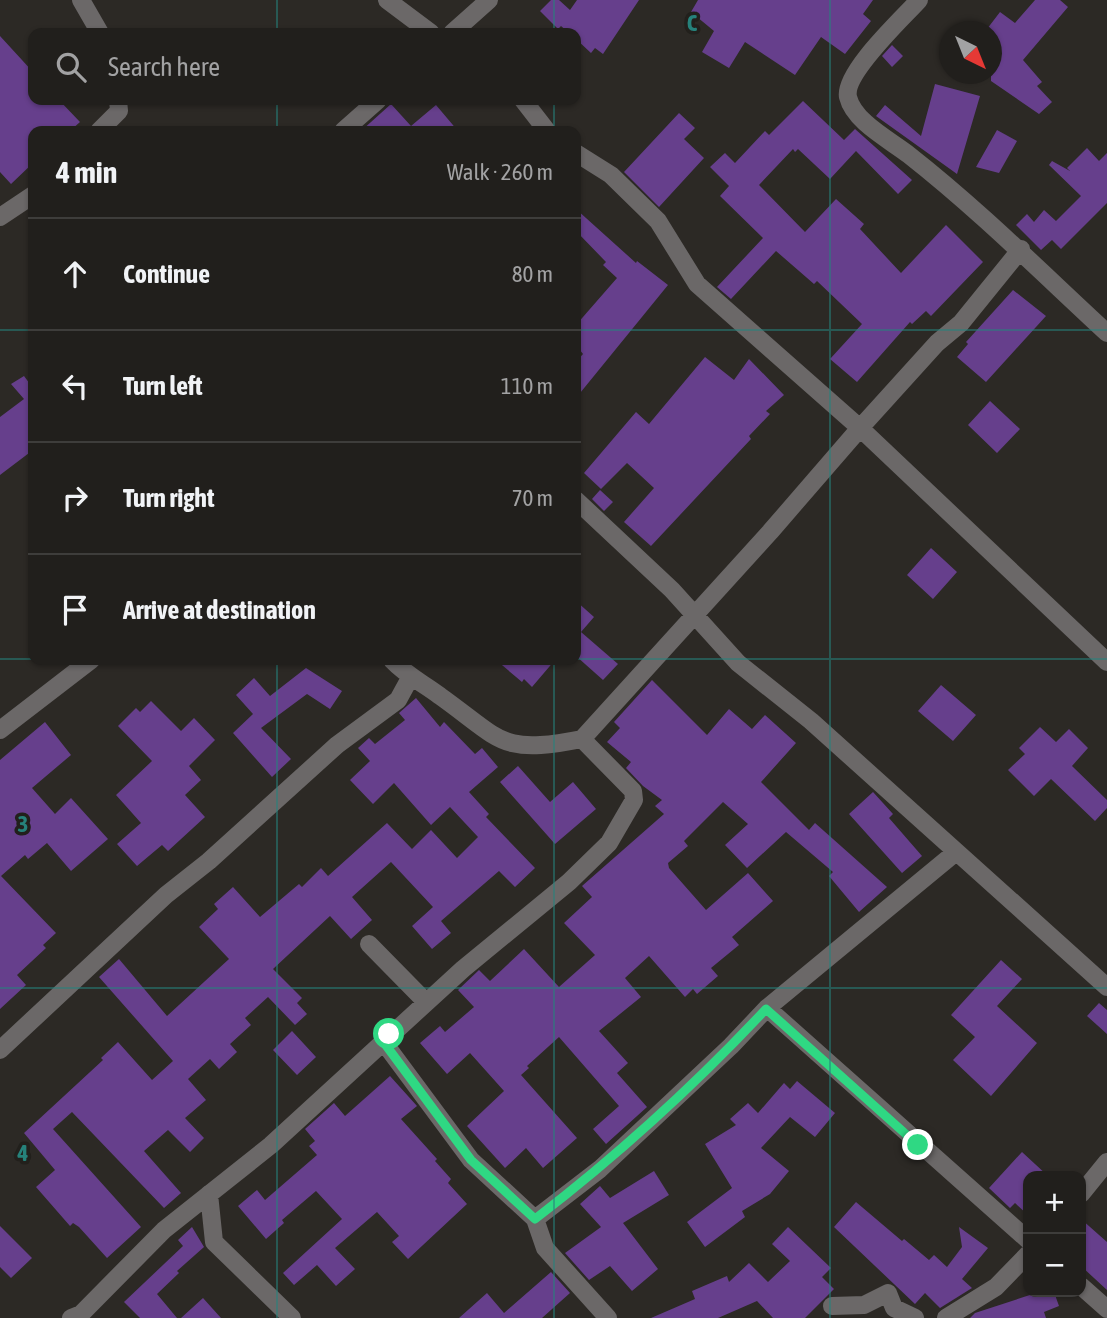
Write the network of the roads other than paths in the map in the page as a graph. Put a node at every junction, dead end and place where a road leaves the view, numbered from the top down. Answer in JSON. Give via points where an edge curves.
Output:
{"nodes":[{"id":1,"x":81,"y":0,"type":"edge"},
{"id":2,"x":387,"y":0,"type":"edge"},
{"id":3,"x":488,"y":0,"type":"edge"},
{"id":4,"x":919,"y":0,"type":"edge"},
{"id":5,"x":97,"y":28,"type":"edge"},
{"id":6,"x":424,"y":28,"type":"edge"},
{"id":7,"x":461,"y":28,"type":"edge"},
{"id":8,"x":118,"y":105,"type":"edge"},
{"id":9,"x":372,"y":105,"type":"edge"},
{"id":10,"x":527,"y":105,"type":"edge"},
{"id":11,"x":104,"y":126,"type":"edge"},
{"id":12,"x":349,"y":126,"type":"edge"},
{"id":13,"x":543,"y":126,"type":"edge"},
{"id":14,"x":581,"y":156,"type":"edge"},
{"id":15,"x":28,"y":198,"type":"edge"},
{"id":16,"x":0,"y":217,"type":"edge"},
{"id":17,"x":1021,"y":249,"type":"junction"},
{"id":18,"x":1107,"y":332,"type":"edge"},
{"id":19,"x":860,"y":428,"type":"junction"},
{"id":20,"x":581,"y":504,"type":"edge"},
{"id":21,"x":694,"y":616,"type":"junction"},
{"id":22,"x":1107,"y":662,"type":"edge"},
{"id":23,"x":84,"y":665,"type":"edge"},
{"id":24,"x":397,"y":665,"type":"edge"},
{"id":25,"x":410,"y":678,"type":"junction"},
{"id":26,"x":0,"y":730,"type":"edge"},
{"id":27,"x":582,"y":739,"type":"junction"},
{"id":28,"x":956,"y":852,"type":"junction"},
{"id":29,"x":369,"y":944,"type":"dead end"},
{"id":30,"x":1107,"y":987,"type":"edge"},
{"id":31,"x":426,"y":1002,"type":"junction"},
{"id":32,"x":766,"y":1009,"type":"junction"},
{"id":33,"x":387,"y":1036,"type":"junction"},
{"id":34,"x":0,"y":1050,"type":"edge"},
{"id":35,"x":1107,"y":1162,"type":"edge"},
{"id":36,"x":1086,"y":1188,"type":"edge"},
{"id":37,"x":209,"y":1194,"type":"junction"},
{"id":38,"x":535,"y":1219,"type":"junction"},
{"id":39,"x":1023,"y":1236,"type":"edge"},
{"id":40,"x":1023,"y":1259,"type":"edge"},
{"id":41,"x":1086,"y":1290,"type":"edge"},
{"id":42,"x":832,"y":1306,"type":"dead end"},
{"id":43,"x":1107,"y":1309,"type":"edge"},
{"id":44,"x":71,"y":1318,"type":"edge"},
{"id":45,"x":292,"y":1318,"type":"edge"},
{"id":46,"x":608,"y":1318,"type":"edge"},
{"id":47,"x":915,"y":1318,"type":"edge"},
{"id":48,"x":946,"y":1318,"type":"edge"}],
"edges":[{"from":1,"to":5,"type":"street"},
{"from":2,"to":6,"type":"street"},
{"from":3,"to":7,"type":"street"},
{"from":4,"to":17,"type":"street","via":[[855,72],[848,98],[860,117]]},
{"from":8,"to":11,"type":"street","via":[[119,111]]},
{"from":9,"to":12,"type":"street"},
{"from":10,"to":13,"type":"street"},
{"from":14,"to":19,"type":"street","via":[[611,175],[658,221],[697,284]]},
{"from":15,"to":16,"type":"street"},
{"from":17,"to":18,"type":"street"},
{"from":17,"to":19,"type":"street","via":[[961,323]]},
{"from":19,"to":21,"type":"street"},
{"from":19,"to":22,"type":"street"},
{"from":20,"to":21,"type":"street"},
{"from":21,"to":27,"type":"street"},
{"from":21,"to":28,"type":"street","via":[[738,663],[811,721]]},
{"from":23,"to":26,"type":"street"},
{"from":24,"to":25,"type":"street"},
{"from":25,"to":27,"type":"street","via":[[491,735],[514,745],[537,748]]},
{"from":25,"to":34,"type":"street","via":[[398,700],[337,745],[156,904]]},
{"from":27,"to":31,"type":"street","via":[[633,791],[634,800],[609,843]]},
{"from":28,"to":30,"type":"street"},
{"from":28,"to":32,"type":"street"},
{"from":29,"to":31,"type":"street"},
{"from":31,"to":33,"type":"street"},
{"from":32,"to":38,"type":"street","via":[[600,1169]]},
{"from":32,"to":39,"type":"street"},
{"from":33,"to":37,"type":"street","via":[[271,1144]]},
{"from":33,"to":38,"type":"street","via":[[385,1044],[471,1160]]},
{"from":35,"to":36,"type":"street"},
{"from":37,"to":44,"type":"street","via":[[164,1230],[81,1314]]},
{"from":37,"to":45,"type":"street","via":[[214,1242]]},
{"from":38,"to":46,"type":"street","via":[[545,1248]]},
{"from":40,"to":48,"type":"street","via":[[996,1287]]},
{"from":41,"to":43,"type":"street"},
{"from":42,"to":47,"type":"street","via":[[864,1305],[888,1293],[894,1308]]}]}
